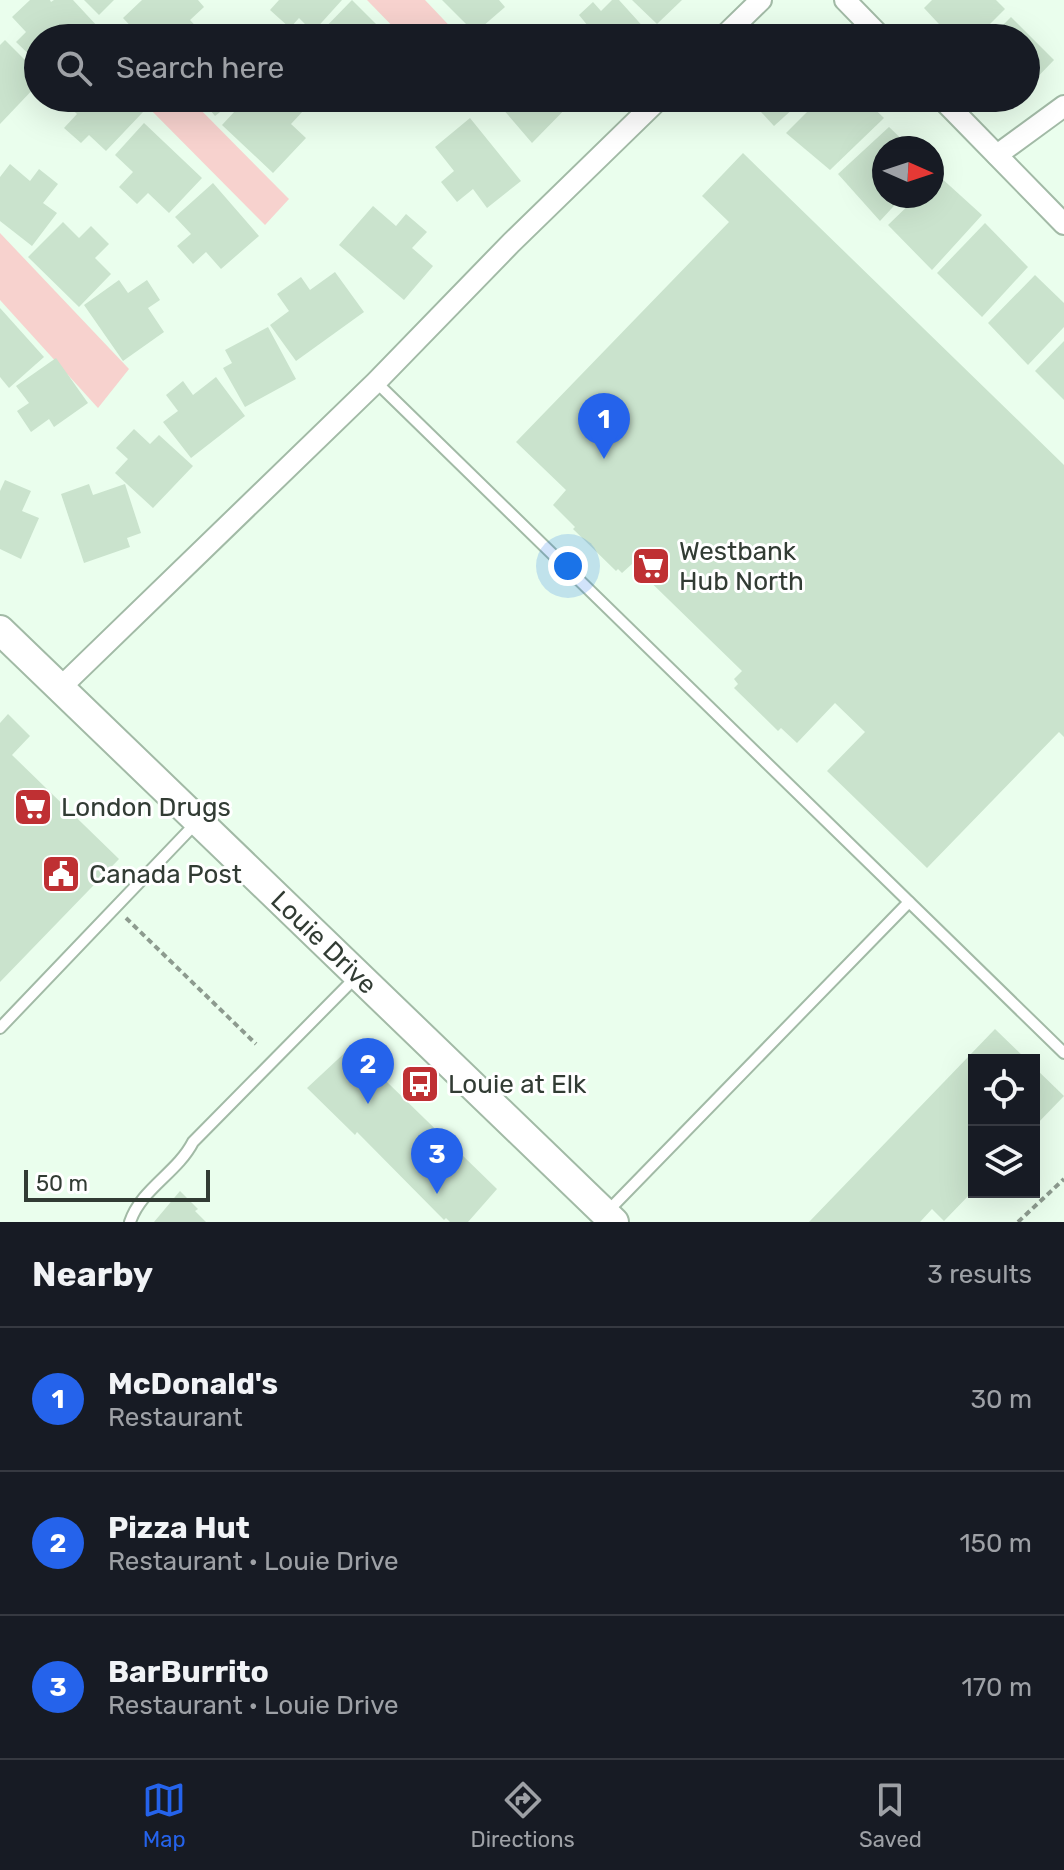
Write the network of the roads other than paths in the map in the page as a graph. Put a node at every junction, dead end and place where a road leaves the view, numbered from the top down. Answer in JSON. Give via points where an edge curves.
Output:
{"nodes":[{"id":1,"x":761,"y":0,"type":"edge"},
{"id":2,"x":845,"y":0,"type":"edge"},
{"id":3,"x":736,"y":24,"type":"edge"},
{"id":4,"x":868,"y":24,"type":"edge"},
{"id":5,"x":1064,"y":106,"type":"edge"},
{"id":6,"x":646,"y":112,"type":"edge"},
{"id":7,"x":955,"y":112,"type":"edge"},
{"id":8,"x":997,"y":155,"type":"junction"},
{"id":9,"x":1064,"y":224,"type":"edge"},
{"id":10,"x":376,"y":382,"type":"junction"},
{"id":11,"x":0,"y":630,"type":"edge"},
{"id":12,"x":60,"y":688,"type":"junction"},
{"id":13,"x":198,"y":821,"type":"junction"},
{"id":14,"x":909,"y":902,"type":"junction"},
{"id":15,"x":357,"y":976,"type":"junction"},
{"id":16,"x":0,"y":1028,"type":"edge"},
{"id":17,"x":1064,"y":1053,"type":"edge"},
{"id":18,"x":602,"y":1220,"type":"edge"},
{"id":19,"x":130,"y":1222,"type":"edge"}],
"edges":[{"from":1,"to":3,"type":"street"},
{"from":2,"to":4,"type":"street"},
{"from":5,"to":8,"type":"street"},
{"from":6,"to":10,"type":"street"},
{"from":7,"to":8,"type":"street"},
{"from":8,"to":9,"type":"street"},
{"from":10,"to":12,"type":"street"},
{"from":10,"to":14,"type":"lane"},
{"from":11,"to":12,"type":"street","name":"Louie Drive"},
{"from":12,"to":13,"type":"street","name":"Louie Drive"},
{"from":13,"to":15,"type":"street","name":"Louie Drive"},
{"from":13,"to":16,"type":"lane"},
{"from":14,"to":17,"type":"lane"},
{"from":14,"to":18,"type":"lane"},
{"from":15,"to":18,"type":"street","name":"Louie Drive"},
{"from":15,"to":19,"type":"lane","via":[[193,1142],[185,1157],[135,1207]]}]}
